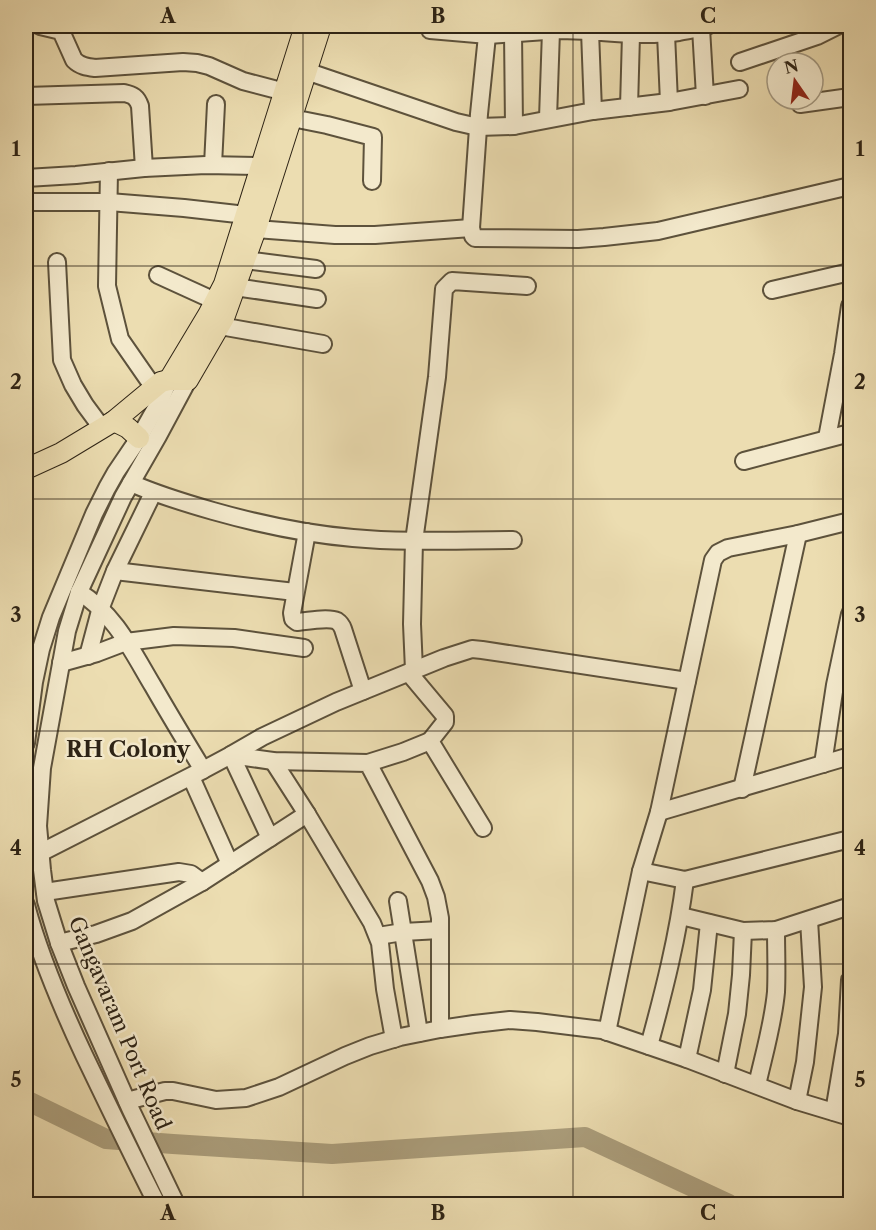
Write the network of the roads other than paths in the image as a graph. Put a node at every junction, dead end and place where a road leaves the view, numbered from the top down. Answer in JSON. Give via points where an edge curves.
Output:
{"nodes":[{"id":1,"x":40,"y":26,"type":"edge"},
{"id":2,"x":305,"y":26,"type":"edge"},
{"id":3,"x":321,"y":26,"type":"edge"},
{"id":4,"x":837,"y":26,"type":"edge"},
{"id":5,"x":700,"y":27,"type":"edge"},
{"id":6,"x":557,"y":29,"type":"edge"},
{"id":7,"x":430,"y":30,"type":"dead end"},
{"id":8,"x":488,"y":30,"type":"edge"},
{"id":9,"x":590,"y":31,"type":"junction"},
{"id":10,"x":817,"y":31,"type":"edge"},
{"id":11,"x":513,"y":32,"type":"junction"},
{"id":12,"x":666,"y":34,"type":"junction"},
{"id":13,"x":631,"y":35,"type":"junction"},
{"id":14,"x":740,"y":62,"type":"dead end"},
{"id":15,"x":306,"y":70,"type":"junction"},
{"id":16,"x":739,"y":89,"type":"dead end"},
{"id":17,"x":285,"y":92,"type":"junction"},
{"id":18,"x":26,"y":96,"type":"edge"},
{"id":19,"x":705,"y":96,"type":"junction"},
{"id":20,"x":850,"y":97,"type":"edge"},
{"id":21,"x":825,"y":100,"type":"edge"},
{"id":22,"x":669,"y":102,"type":"junction"},
{"id":23,"x":216,"y":104,"type":"dead end"},
{"id":24,"x":629,"y":107,"type":"junction"},
{"id":25,"x":593,"y":111,"type":"junction"},
{"id":26,"x":292,"y":118,"type":"junction"},
{"id":27,"x":548,"y":118,"type":"junction"},
{"id":28,"x":514,"y":126,"type":"junction"},
{"id":29,"x":478,"y":127,"type":"junction"},
{"id":30,"x":213,"y":165,"type":"junction"},
{"id":31,"x":260,"y":166,"type":"junction"},
{"id":32,"x":144,"y":168,"type":"junction"},
{"id":33,"x":109,"y":171,"type":"junction"},
{"id":34,"x":26,"y":178,"type":"edge"},
{"id":35,"x":372,"y":181,"type":"dead end"},
{"id":36,"x":850,"y":186,"type":"edge"},
{"id":37,"x":32,"y":202,"type":"dead end"},
{"id":38,"x":108,"y":202,"type":"junction"},
{"id":39,"x":251,"y":222,"type":"junction"},
{"id":40,"x":471,"y":228,"type":"junction"},
{"id":41,"x":245,"y":260,"type":"junction"},
{"id":42,"x":57,"y":262,"type":"dead end"},
{"id":43,"x":316,"y":269,"type":"dead end"},
{"id":44,"x":850,"y":272,"type":"edge"},
{"id":45,"x":158,"y":274,"type":"dead end"},
{"id":46,"x":527,"y":286,"type":"dead end"},
{"id":47,"x":235,"y":287,"type":"junction"},
{"id":48,"x":772,"y":290,"type":"dead end"},
{"id":49,"x":317,"y":299,"type":"dead end"},
{"id":50,"x":215,"y":301,"type":"junction"},
{"id":51,"x":850,"y":306,"type":"edge"},
{"id":52,"x":220,"y":326,"type":"junction"},
{"id":53,"x":323,"y":344,"type":"dead end"},
{"id":54,"x":847,"y":353,"type":"edge"},
{"id":55,"x":170,"y":382,"type":"junction"},
{"id":56,"x":108,"y":425,"type":"junction"},
{"id":57,"x":850,"y":433,"type":"edge"},
{"id":58,"x":139,"y":438,"type":"junction"},
{"id":59,"x":827,"y":438,"type":"junction"},
{"id":60,"x":744,"y":461,"type":"dead end"},
{"id":61,"x":26,"y":469,"type":"edge"},
{"id":62,"x":131,"y":483,"type":"junction"},
{"id":63,"x":153,"y":493,"type":"junction"},
{"id":64,"x":850,"y":520,"type":"edge"},
{"id":65,"x":308,"y":532,"type":"junction"},
{"id":66,"x":798,"y":534,"type":"junction"},
{"id":67,"x":414,"y":540,"type":"junction"},
{"id":68,"x":513,"y":540,"type":"dead end"},
{"id":69,"x":115,"y":571,"type":"junction"},
{"id":70,"x":79,"y":592,"type":"junction"},
{"id":71,"x":295,"y":592,"type":"junction"},
{"id":72,"x":101,"y":607,"type":"junction"},
{"id":73,"x":850,"y":614,"type":"edge"},
{"id":74,"x":126,"y":642,"type":"junction"},
{"id":75,"x":303,"y":648,"type":"dead end"},
{"id":76,"x":88,"y":656,"type":"junction"},
{"id":77,"x":61,"y":663,"type":"junction"},
{"id":78,"x":411,"y":671,"type":"junction"},
{"id":79,"x":687,"y":681,"type":"junction"},
{"id":80,"x":843,"y":683,"type":"edge"},
{"id":81,"x":363,"y":691,"type":"junction"},
{"id":82,"x":29,"y":714,"type":"junction"},
{"id":83,"x":51,"y":717,"type":"junction"},
{"id":84,"x":430,"y":741,"type":"junction"},
{"id":85,"x":26,"y":743,"type":"edge"},
{"id":86,"x":231,"y":755,"type":"junction"},
{"id":87,"x":850,"y":756,"type":"edge"},
{"id":88,"x":273,"y":761,"type":"junction"},
{"id":89,"x":368,"y":763,"type":"junction"},
{"id":90,"x":822,"y":764,"type":"junction"},
{"id":91,"x":197,"y":774,"type":"junction"},
{"id":92,"x":742,"y":789,"type":"junction"},
{"id":93,"x":659,"y":812,"type":"junction"},
{"id":94,"x":307,"y":814,"type":"junction"},
{"id":95,"x":483,"y":828,"type":"dead end"},
{"id":96,"x":270,"y":838,"type":"junction"},
{"id":97,"x":850,"y":838,"type":"edge"},
{"id":98,"x":40,"y":853,"type":"junction"},
{"id":99,"x":230,"y":864,"type":"junction"},
{"id":100,"x":640,"y":871,"type":"junction"},
{"id":101,"x":685,"y":880,"type":"junction"},
{"id":102,"x":202,"y":882,"type":"junction"},
{"id":103,"x":58,"y":890,"type":"junction"},
{"id":104,"x":398,"y":901,"type":"dead end"},
{"id":105,"x":26,"y":905,"type":"edge"},
{"id":106,"x":850,"y":906,"type":"edge"},
{"id":107,"x":681,"y":916,"type":"junction"},
{"id":108,"x":850,"y":916,"type":"edge"},
{"id":109,"x":809,"y":920,"type":"junction"},
{"id":110,"x":709,"y":923,"type":"junction"},
{"id":111,"x":440,"y":930,"type":"junction"},
{"id":112,"x":776,"y":930,"type":"junction"},
{"id":113,"x":743,"y":931,"type":"junction"},
{"id":114,"x":403,"y":932,"type":"junction"},
{"id":115,"x":378,"y":936,"type":"junction"},
{"id":116,"x":72,"y":940,"type":"junction"},
{"id":117,"x":850,"y":980,"type":"edge"},
{"id":118,"x":440,"y":1029,"type":"junction"},
{"id":119,"x":604,"y":1031,"type":"junction"},
{"id":120,"x":419,"y":1033,"type":"junction"},
{"id":121,"x":394,"y":1039,"type":"junction"},
{"id":122,"x":649,"y":1046,"type":"junction"},
{"id":123,"x":687,"y":1059,"type":"junction"},
{"id":124,"x":725,"y":1074,"type":"junction"},
{"id":125,"x":757,"y":1085,"type":"junction"},
{"id":126,"x":797,"y":1101,"type":"junction"},
{"id":127,"x":128,"y":1104,"type":"junction"},
{"id":128,"x":842,"y":1114,"type":"edge"},
{"id":129,"x":157,"y":1204,"type":"edge"},
{"id":130,"x":176,"y":1204,"type":"edge"}],
"edges":[{"from":1,"to":17,"type":"street","via":[[61,31],[74,60],[86,67],[197,63]]},
{"from":2,"to":17,"type":"main road"},
{"from":3,"to":15,"type":"main road"},
{"from":4,"to":10,"type":"street"},
{"from":5,"to":12,"type":"street"},
{"from":5,"to":19,"type":"street"},
{"from":6,"to":9,"type":"street"},
{"from":6,"to":11,"type":"street"},
{"from":6,"to":27,"type":"street"},
{"from":7,"to":8,"type":"street"},
{"from":8,"to":11,"type":"street"},
{"from":8,"to":29,"type":"street"},
{"from":9,"to":13,"type":"street"},
{"from":9,"to":25,"type":"street"},
{"from":10,"to":14,"type":"street"},
{"from":11,"to":28,"type":"street"},
{"from":12,"to":13,"type":"street"},
{"from":12,"to":22,"type":"street"},
{"from":13,"to":24,"type":"street"},
{"from":15,"to":26,"type":"main road"},
{"from":15,"to":29,"type":"street","via":[[435,116]]},
{"from":16,"to":19,"type":"street"},
{"from":17,"to":31,"type":"main road"},
{"from":18,"to":32,"type":"street","via":[[133,95],[140,106]]},
{"from":19,"to":22,"type":"street"},
{"from":20,"to":21,"type":"street"},
{"from":22,"to":24,"type":"street"},
{"from":23,"to":30,"type":"street"},
{"from":24,"to":25,"type":"street"},
{"from":25,"to":27,"type":"street"},
{"from":26,"to":35,"type":"street","via":[[373,137]]},
{"from":26,"to":39,"type":"main road"},
{"from":27,"to":28,"type":"street"},
{"from":28,"to":29,"type":"street"},
{"from":29,"to":40,"type":"street"},
{"from":30,"to":31,"type":"street"},
{"from":30,"to":32,"type":"street"},
{"from":31,"to":39,"type":"main road"},
{"from":32,"to":33,"type":"street"},
{"from":33,"to":34,"type":"street"},
{"from":33,"to":38,"type":"street"},
{"from":36,"to":40,"type":"street","via":[[658,231],[604,237],[479,239],[473,236]]},
{"from":37,"to":38,"type":"street"},
{"from":38,"to":39,"type":"street","via":[[175,207]]},
{"from":38,"to":55,"type":"street","via":[[107,286],[120,339]]},
{"from":39,"to":40,"type":"street","via":[[334,235]]},
{"from":39,"to":41,"type":"main road"},
{"from":39,"to":50,"type":"main road"},
{"from":41,"to":43,"type":"street"},
{"from":41,"to":47,"type":"main road"},
{"from":42,"to":56,"type":"street","via":[[62,360],[85,405]]},
{"from":44,"to":48,"type":"street"},
{"from":45,"to":50,"type":"street"},
{"from":46,"to":67,"type":"street","via":[[452,281],[444,289],[437,377]]},
{"from":47,"to":49,"type":"street"},
{"from":47,"to":52,"type":"main road"},
{"from":50,"to":55,"type":"main road"},
{"from":51,"to":54,"type":"street"},
{"from":52,"to":53,"type":"street"},
{"from":52,"to":55,"type":"main road"},
{"from":54,"to":59,"type":"street"},
{"from":55,"to":56,"type":"main road"},
{"from":55,"to":58,"type":"street"},
{"from":55,"to":62,"type":"street","name":"Gangavaram Port Road","via":[[158,436]]},
{"from":56,"to":58,"type":"main road","via":[[128,428]]},
{"from":56,"to":61,"type":"main road"},
{"from":57,"to":59,"type":"street"},
{"from":58,"to":82,"type":"street","via":[[107,488],[58,600],[41,648]]},
{"from":59,"to":60,"type":"street"},
{"from":62,"to":63,"type":"street"},
{"from":62,"to":70,"type":"street","name":"Gangavaram Port Road"},
{"from":63,"to":65,"type":"street","via":[[251,522]]},
{"from":63,"to":69,"type":"street"},
{"from":64,"to":66,"type":"street"},
{"from":65,"to":67,"type":"street"},
{"from":65,"to":71,"type":"street"},
{"from":66,"to":79,"type":"street","via":[[718,553],[713,560]]},
{"from":66,"to":92,"type":"street"},
{"from":67,"to":68,"type":"street"},
{"from":67,"to":78,"type":"street"},
{"from":69,"to":71,"type":"street"},
{"from":69,"to":72,"type":"street"},
{"from":70,"to":72,"type":"street"},
{"from":70,"to":77,"type":"street","name":"Gangavaram Port Road"},
{"from":71,"to":81,"type":"street","via":[[294,621],[330,620],[340,624]]},
{"from":72,"to":74,"type":"street"},
{"from":72,"to":76,"type":"street"},
{"from":73,"to":80,"type":"street"},
{"from":74,"to":75,"type":"street","via":[[174,636],[234,638]]},
{"from":74,"to":76,"type":"street"},
{"from":74,"to":91,"type":"street"},
{"from":76,"to":77,"type":"street"},
{"from":77,"to":83,"type":"street","name":"Gangavaram Port Road"},
{"from":78,"to":79,"type":"street","via":[[472,649]]},
{"from":78,"to":81,"type":"street"},
{"from":78,"to":84,"type":"street","via":[[445,716],[445,722]]},
{"from":79,"to":93,"type":"street"},
{"from":80,"to":90,"type":"street"},
{"from":81,"to":86,"type":"street"},
{"from":82,"to":83,"type":"street"},
{"from":82,"to":85,"type":"street"},
{"from":83,"to":98,"type":"street","name":"Gangavaram Port Road","via":[[42,768]]},
{"from":84,"to":89,"type":"street"},
{"from":84,"to":95,"type":"street"},
{"from":86,"to":88,"type":"street"},
{"from":86,"to":91,"type":"street"},
{"from":86,"to":96,"type":"street"},
{"from":87,"to":90,"type":"street"},
{"from":88,"to":89,"type":"street"},
{"from":88,"to":94,"type":"street"},
{"from":89,"to":111,"type":"street","via":[[430,881]]},
{"from":90,"to":92,"type":"street"},
{"from":91,"to":98,"type":"street"},
{"from":91,"to":99,"type":"street"},
{"from":92,"to":93,"type":"street"},
{"from":93,"to":100,"type":"street"},
{"from":94,"to":96,"type":"street"},
{"from":94,"to":115,"type":"street"},
{"from":96,"to":99,"type":"street"},
{"from":97,"to":101,"type":"street"},
{"from":98,"to":103,"type":"street","name":"Gangavaram Port Road"},
{"from":99,"to":102,"type":"street"},
{"from":100,"to":101,"type":"street"},
{"from":100,"to":119,"type":"street"},
{"from":101,"to":107,"type":"street"},
{"from":102,"to":103,"type":"street","via":[[179,872]]},
{"from":102,"to":116,"type":"street","via":[[132,921]]},
{"from":103,"to":116,"type":"street","name":"Gangavaram Port Road"},
{"from":104,"to":114,"type":"street"},
{"from":105,"to":129,"type":"street","name":"Gangavaram Port Road","via":[[55,992]]},
{"from":106,"to":108,"type":"street"},
{"from":106,"to":109,"type":"street"},
{"from":107,"to":110,"type":"street"},
{"from":107,"to":122,"type":"street"},
{"from":109,"to":112,"type":"street"},
{"from":109,"to":126,"type":"street","via":[[813,987]]},
{"from":110,"to":113,"type":"street"},
{"from":110,"to":123,"type":"street","via":[[702,990]]},
{"from":111,"to":114,"type":"street"},
{"from":111,"to":118,"type":"street"},
{"from":112,"to":113,"type":"street"},
{"from":112,"to":125,"type":"street","via":[[776,993]]},
{"from":113,"to":124,"type":"street","via":[[737,1014]]},
{"from":114,"to":115,"type":"street"},
{"from":114,"to":120,"type":"street"},
{"from":115,"to":121,"type":"street"},
{"from":116,"to":127,"type":"street","name":"Gangavaram Port Road","via":[[76,986]]},
{"from":117,"to":128,"type":"street"},
{"from":118,"to":119,"type":"street","via":[[510,1020]]},
{"from":118,"to":120,"type":"street"},
{"from":119,"to":122,"type":"street"},
{"from":120,"to":121,"type":"street"},
{"from":121,"to":127,"type":"street","via":[[246,1098],[216,1100],[173,1091]]},
{"from":122,"to":123,"type":"street"},
{"from":123,"to":124,"type":"street"},
{"from":124,"to":125,"type":"street"},
{"from":125,"to":126,"type":"street"},
{"from":126,"to":128,"type":"street"},
{"from":127,"to":130,"type":"street","name":"Gangavaram Port Road"}]}
